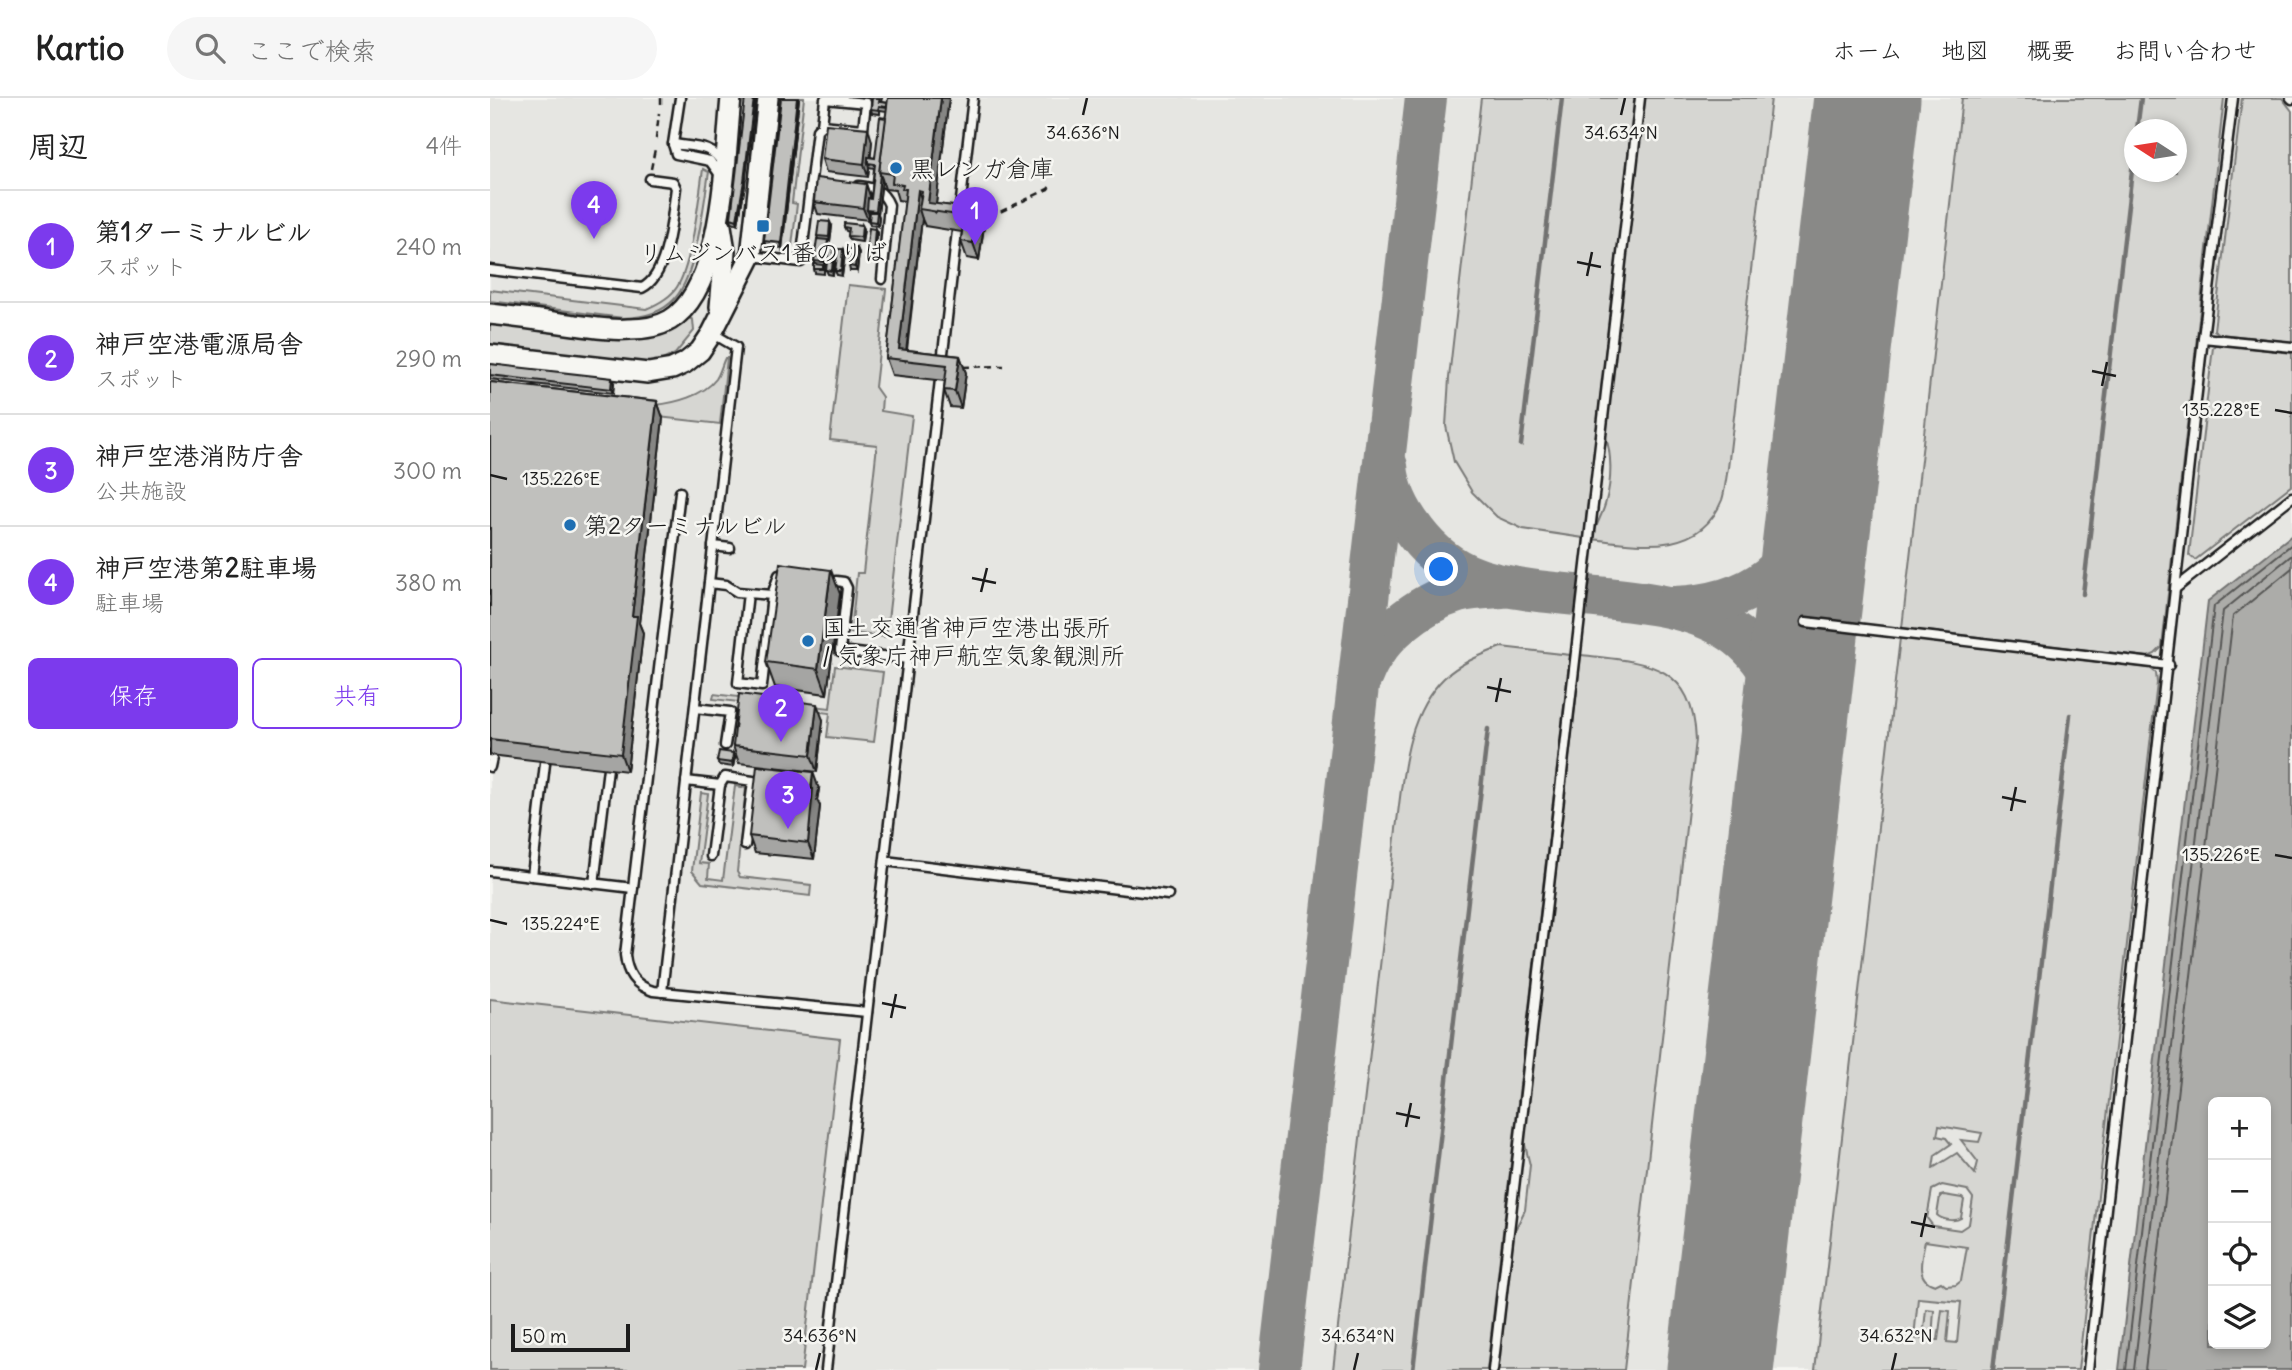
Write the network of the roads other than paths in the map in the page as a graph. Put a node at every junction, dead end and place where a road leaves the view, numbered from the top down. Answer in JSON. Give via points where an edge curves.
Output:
{"nodes":[{"id":1,"x":680,"y":98,"type":"edge"},
{"id":2,"x":731,"y":98,"type":"edge"},
{"id":3,"x":768,"y":98,"type":"edge"},
{"id":4,"x":972,"y":98,"type":"edge"},
{"id":5,"x":1640,"y":98,"type":"edge"},
{"id":6,"x":2233,"y":98,"type":"edge"},
{"id":7,"x":822,"y":125,"type":"junction"},
{"id":8,"x":673,"y":144,"type":"junction"},
{"id":9,"x":723,"y":175,"type":"junction"},
{"id":10,"x":650,"y":179,"type":"road end"},
{"id":11,"x":811,"y":181,"type":"junction"},
{"id":12,"x":824,"y":182,"type":"edge"},
{"id":13,"x":850,"y":185,"type":"edge"},
{"id":14,"x":718,"y":215,"type":"junction"},
{"id":15,"x":751,"y":256,"type":"junction"},
{"id":16,"x":490,"y":270,"type":"edge"},
{"id":17,"x":882,"y":279,"type":"dead end"},
{"id":18,"x":490,"y":314,"type":"edge"},
{"id":19,"x":716,"y":326,"type":"junction"},
{"id":20,"x":2203,"y":338,"type":"junction"},
{"id":21,"x":2292,"y":347,"type":"edge"},
{"id":22,"x":490,"y":355,"type":"edge"},
{"id":23,"x":942,"y":369,"type":"edge"},
{"id":24,"x":940,"y":380,"type":"edge"},
{"id":25,"x":680,"y":492,"type":"dead end"},
{"id":26,"x":2292,"y":497,"type":"edge"},
{"id":27,"x":713,"y":546,"type":"junction"},
{"id":28,"x":730,"y":548,"type":"dead end"},
{"id":29,"x":792,"y":577,"type":"edge"},
{"id":30,"x":836,"y":582,"type":"dead end"},
{"id":31,"x":709,"y":583,"type":"junction"},
{"id":32,"x":2176,"y":588,"type":"junction"},
{"id":33,"x":748,"y":593,"type":"junction"},
{"id":34,"x":772,"y":595,"type":"junction"},
{"id":35,"x":1806,"y":622,"type":"dead end"},
{"id":36,"x":908,"y":659,"type":"junction"},
{"id":37,"x":2169,"y":665,"type":"junction"},
{"id":38,"x":695,"y":708,"type":"junction"},
{"id":39,"x":725,"y":746,"type":"dead end"},
{"id":40,"x":512,"y":751,"type":"edge"},
{"id":41,"x":535,"y":754,"type":"edge"},
{"id":42,"x":546,"y":755,"type":"junction"},
{"id":43,"x":557,"y":756,"type":"edge"},
{"id":44,"x":591,"y":760,"type":"edge"},
{"id":45,"x":490,"y":767,"type":"edge"},
{"id":46,"x":686,"y":780,"type":"junction"},
{"id":47,"x":720,"y":785,"type":"junction"},
{"id":48,"x":745,"y":845,"type":"dead end"},
{"id":49,"x":711,"y":856,"type":"dead end"},
{"id":50,"x":885,"y":861,"type":"junction"},
{"id":51,"x":490,"y":871,"type":"edge"},
{"id":52,"x":532,"y":876,"type":"junction"},
{"id":53,"x":594,"y":884,"type":"junction"},
{"id":54,"x":633,"y":888,"type":"junction"},
{"id":55,"x":1168,"y":895,"type":"dead end"},
{"id":56,"x":662,"y":992,"type":"junction"},
{"id":57,"x":867,"y":1012,"type":"junction"},
{"id":58,"x":826,"y":1370,"type":"edge"},
{"id":59,"x":1493,"y":1370,"type":"edge"},
{"id":60,"x":2088,"y":1370,"type":"edge"}],
"edges":[{"from":1,"to":8,"type":"lane"},
{"from":2,"to":9,"type":"street"},
{"from":3,"to":15,"type":"street"},
{"from":4,"to":23,"type":"lane"},
{"from":5,"to":59,"type":"lane"},
{"from":6,"to":20,"type":"lane"},
{"from":7,"to":7,"type":"lane","via":[[825,99],[866,103],[863,130]]},
{"from":7,"to":11,"type":"lane","via":[[817,130]]},
{"from":8,"to":9,"type":"lane","via":[[676,154],[710,161]]},
{"from":8,"to":9,"type":"lane","via":[[707,149],[719,158]]},
{"from":9,"to":14,"type":"street"},
{"from":10,"to":16,"type":"lane","via":[[673,182],[676,188],[665,252],[657,275],[645,287]]},
{"from":11,"to":12,"type":"lane"},
{"from":11,"to":15,"type":"lane","via":[[801,262]]},
{"from":13,"to":17,"type":"lane","via":[[877,189],[889,205]]},
{"from":14,"to":18,"type":"street","via":[[700,286],[692,300],[658,325],[625,330]]},
{"from":14,"to":19,"type":"street","via":[[726,251]]},
{"from":15,"to":19,"type":"street"},
{"from":19,"to":22,"type":"street","via":[[700,351],[685,363],[659,372]]},
{"from":19,"to":27,"type":"lane","via":[[736,347]]},
{"from":20,"to":21,"type":"lane"},
{"from":20,"to":32,"type":"lane"},
{"from":24,"to":36,"type":"lane"},
{"from":25,"to":54,"type":"lane"},
{"from":26,"to":32,"type":"lane"},
{"from":27,"to":28,"type":"lane"},
{"from":27,"to":31,"type":"lane"},
{"from":29,"to":34,"type":"lane","via":[[779,576]]},
{"from":30,"to":36,"type":"lane","via":[[847,587],[840,651]]},
{"from":31,"to":33,"type":"lane"},
{"from":31,"to":38,"type":"lane"},
{"from":32,"to":37,"type":"lane"},
{"from":33,"to":34,"type":"lane"},
{"from":33,"to":34,"type":"lane","via":[[738,683],[762,686]]},
{"from":35,"to":37,"type":"lane"},
{"from":36,"to":50,"type":"lane"},
{"from":37,"to":60,"type":"lane"},
{"from":38,"to":39,"type":"lane","via":[[730,712]]},
{"from":38,"to":46,"type":"lane"},
{"from":40,"to":45,"type":"lane","via":[[494,750]]},
{"from":41,"to":42,"type":"lane"},
{"from":42,"to":43,"type":"lane"},
{"from":42,"to":52,"type":"lane"},
{"from":44,"to":53,"type":"lane","via":[[606,763],[608,768]]},
{"from":46,"to":47,"type":"lane"},
{"from":46,"to":56,"type":"lane"},
{"from":47,"to":48,"type":"lane","via":[[725,777],[753,781]]},
{"from":47,"to":49,"type":"lane"},
{"from":50,"to":55,"type":"lane"},
{"from":50,"to":57,"type":"lane"},
{"from":51,"to":52,"type":"lane"},
{"from":52,"to":53,"type":"lane"},
{"from":53,"to":54,"type":"lane"},
{"from":54,"to":56,"type":"lane","via":[[626,965],[643,988]]},
{"from":56,"to":57,"type":"lane"},
{"from":57,"to":58,"type":"lane"}]}
